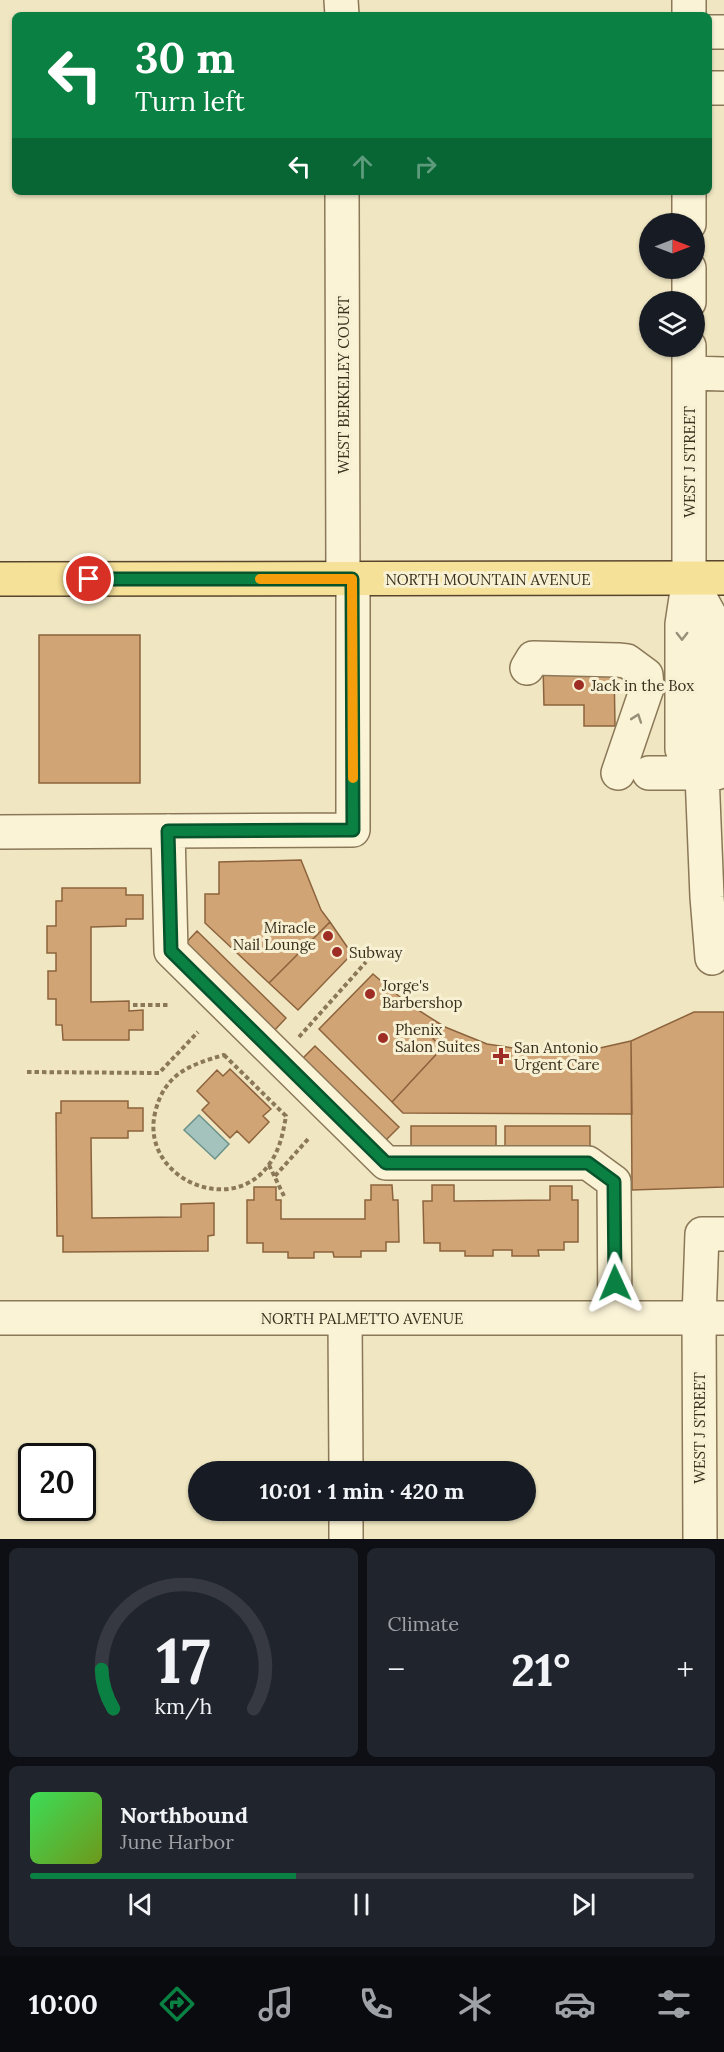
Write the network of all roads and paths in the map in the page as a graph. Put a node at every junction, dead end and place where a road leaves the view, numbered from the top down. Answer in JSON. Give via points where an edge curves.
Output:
{"nodes":[{"id":1,"x":342,"y":195,"type":"edge"},
{"id":2,"x":689,"y":195,"type":"edge"},
{"id":3,"x":689,"y":213,"type":"edge"},
{"id":4,"x":689,"y":360,"type":"edge"},
{"id":5,"x":724,"y":374,"type":"edge"},
{"id":6,"x":689,"y":578,"type":"junction"},
{"id":7,"x":724,"y":578,"type":"edge"},
{"id":8,"x":0,"y":579,"type":"edge"},
{"id":9,"x":348,"y":579,"type":"junction"},
{"id":10,"x":527,"y":668,"type":"dead end"},
{"id":11,"x":713,"y":773,"type":"edge"},
{"id":12,"x":168,"y":831,"type":"junction"},
{"id":13,"x":0,"y":832,"type":"edge"},
{"id":14,"x":712,"y":958,"type":"dead end"},
{"id":15,"x":366,"y":962,"type":"dead end"},
{"id":16,"x":133,"y":1005,"type":"dead end"},
{"id":17,"x":170,"y":1005,"type":"dead end"},
{"id":18,"x":198,"y":1032,"type":"dead end"},
{"id":19,"x":296,"y":1040,"type":"dead end"},
{"id":20,"x":27,"y":1072,"type":"dead end"},
{"id":21,"x":309,"y":1138,"type":"dead end"},
{"id":22,"x":269,"y":1165,"type":"junction"},
{"id":23,"x":275,"y":1176,"type":"junction"},
{"id":24,"x":284,"y":1196,"type":"dead end"},
{"id":25,"x":724,"y":1234,"type":"edge"},
{"id":26,"x":0,"y":1318,"type":"edge"},
{"id":27,"x":345,"y":1318,"type":"junction"},
{"id":28,"x":615,"y":1318,"type":"junction"},
{"id":29,"x":712,"y":1318,"type":"edge"},
{"id":30,"x":346,"y":1461,"type":"edge"},
{"id":31,"x":346,"y":1521,"type":"edge"},
{"id":32,"x":346,"y":1539,"type":"edge"},
{"id":33,"x":700,"y":1539,"type":"edge"}],
"edges":[{"from":1,"to":9,"type":"street","name":"WEST BERKELEY COURT"},
{"from":2,"to":3,"type":"street"},
{"from":4,"to":5,"type":"street"},
{"from":4,"to":6,"type":"street","name":"WEST J STREET"},
{"from":6,"to":7,"type":"main road","name":"NORTH MOUNTAIN AVENUE"},
{"from":6,"to":9,"type":"main road","name":"NORTH MOUNTAIN AVENUE"},
{"from":6,"to":11,"type":"street","name":"WEST J STREET","via":[[682,624],[682,749]]},
{"from":8,"to":9,"type":"main road","name":"NORTH MOUNTAIN AVENUE"},
{"from":9,"to":12,"type":"street","name":"WEST BERKELEY COURT","via":[[353,830]]},
{"from":11,"to":10,"type":"street","one_way":true,"via":[[634,773],[647,688],[645,675],[627,661],[533,658]]},
{"from":11,"to":14,"type":"street","via":[[707,897]]},
{"from":12,"to":13,"type":"street"},
{"from":12,"to":28,"type":"street","via":[[171,951],[386,1163],[588,1163],[614,1182]]},
{"from":15,"to":19,"type":"path"},
{"from":16,"to":17,"type":"path"},
{"from":18,"to":20,"type":"path","via":[[159,1073]]},
{"from":21,"to":23,"type":"path"},
{"from":22,"to":22,"type":"path","via":[[278,1150],[285,1116],[224,1055],[185,1069],[165,1087],[156,1110],[154,1136],[160,1153],[182,1178],[213,1190],[230,1188],[248,1184]]},
{"from":22,"to":23,"type":"path"},
{"from":23,"to":24,"type":"path"},
{"from":25,"to":29,"type":"street","name":"WEST J STREET","via":[[702,1234]]},
{"from":26,"to":27,"type":"street","name":"NORTH PALMETTO AVENUE"},
{"from":27,"to":28,"type":"street","name":"NORTH PALMETTO AVENUE"},
{"from":27,"to":30,"type":"street"},
{"from":28,"to":29,"type":"street","name":"NORTH PALMETTO AVENUE"},
{"from":29,"to":33,"type":"street","name":"WEST J STREET"},
{"from":31,"to":32,"type":"street"}]}
